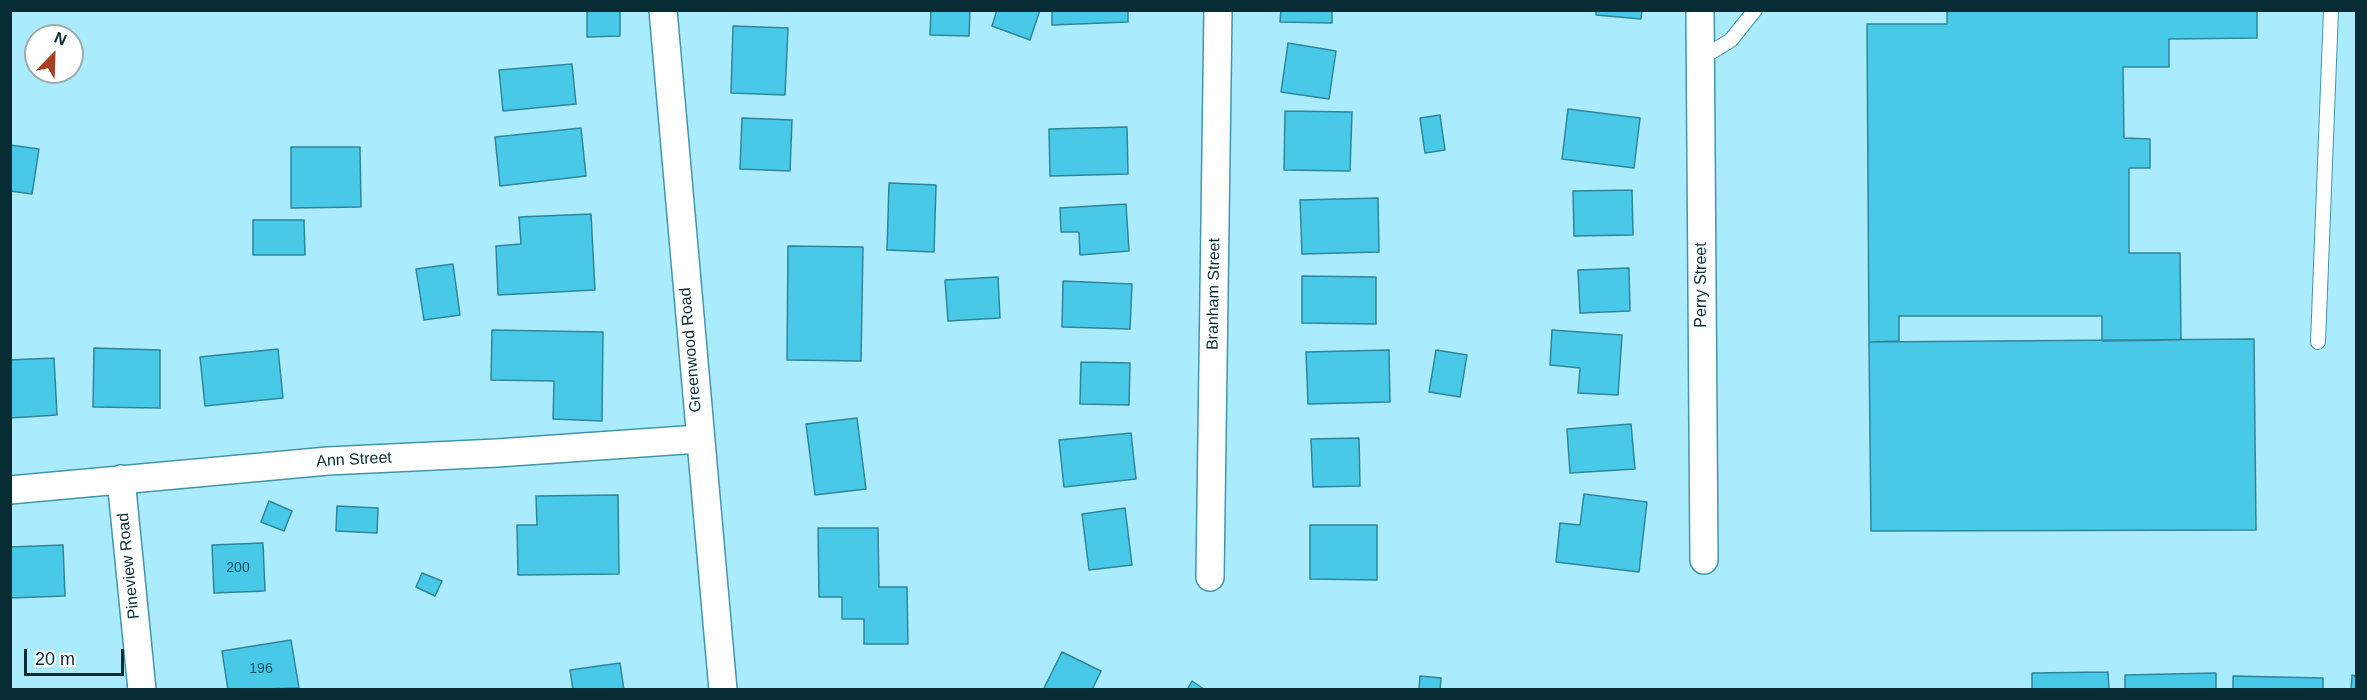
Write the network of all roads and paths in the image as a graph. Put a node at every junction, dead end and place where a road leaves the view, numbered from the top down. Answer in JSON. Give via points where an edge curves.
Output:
{"nodes":[{"id":1,"x":663,"y":10,"type":"edge"},
{"id":2,"x":1218,"y":10,"type":"edge"},
{"id":3,"x":1700,"y":10,"type":"edge"},
{"id":4,"x":1755,"y":10,"type":"edge"},
{"id":5,"x":2331,"y":10,"type":"edge"},
{"id":6,"x":1700,"y":59,"type":"junction"},
{"id":7,"x":2318,"y":342,"type":"dead end"},
{"id":8,"x":699,"y":439,"type":"junction"},
{"id":9,"x":121,"y":479,"type":"junction"},
{"id":10,"x":10,"y":490,"type":"edge"},
{"id":11,"x":1704,"y":560,"type":"dead end"},
{"id":12,"x":1210,"y":577,"type":"dead end"},
{"id":13,"x":141,"y":690,"type":"edge"},
{"id":14,"x":723,"y":690,"type":"edge"}],
"edges":[{"from":1,"to":8,"type":"street","name":"Greenwood Road"},
{"from":2,"to":12,"type":"street","name":"Branham Street"},
{"from":3,"to":6,"type":"street","name":"Perry Street"},
{"from":4,"to":6,"type":"lane","via":[[1731,40]]},
{"from":5,"to":7,"type":"lane"},
{"from":6,"to":11,"type":"street","name":"Perry Street"},
{"from":8,"to":9,"type":"street","name":"Ann Street","via":[[328,461]]},
{"from":8,"to":14,"type":"street","name":"Greenwood Road"},
{"from":9,"to":10,"type":"street","name":"Ann Street"},
{"from":9,"to":13,"type":"street","name":"Pineview Road"}]}
